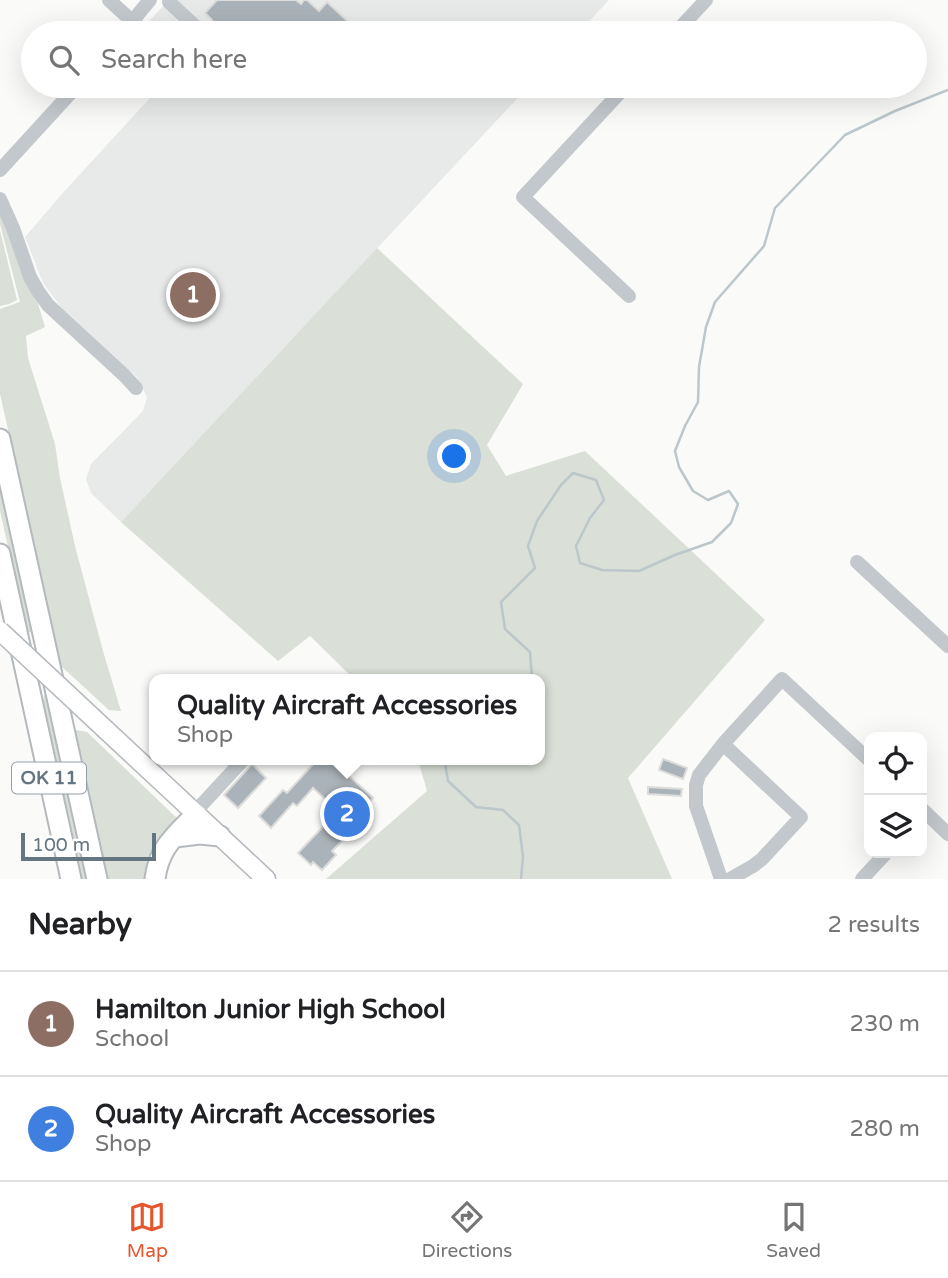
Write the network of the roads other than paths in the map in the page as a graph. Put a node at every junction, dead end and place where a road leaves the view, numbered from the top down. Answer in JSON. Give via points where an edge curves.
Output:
{"nodes":[{"id":1,"x":109,"y":0,"type":"edge"},
{"id":2,"x":150,"y":0,"type":"edge"},
{"id":3,"x":706,"y":0,"type":"edge"},
{"id":4,"x":169,"y":2,"type":"dead end"},
{"id":5,"x":124,"y":21,"type":"edge"},
{"id":6,"x":134,"y":21,"type":"edge"},
{"id":7,"x":189,"y":21,"type":"edge"},
{"id":8,"x":686,"y":21,"type":"edge"},
{"id":9,"x":66,"y":98,"type":"edge"},
{"id":10,"x":615,"y":98,"type":"edge"},
{"id":11,"x":0,"y":170,"type":"edge"},
{"id":12,"x":0,"y":199,"type":"edge"},
{"id":13,"x":629,"y":296,"type":"dead end"},
{"id":14,"x":136,"y":388,"type":"dead end"},
{"id":15,"x":0,"y":439,"type":"edge"},
{"id":16,"x":0,"y":554,"type":"edge"},
{"id":17,"x":857,"y":562,"type":"dead end"},
{"id":18,"x":0,"y":631,"type":"edge"},
{"id":19,"x":948,"y":646,"type":"edge"},
{"id":20,"x":723,"y":744,"type":"junction"},
{"id":21,"x":864,"y":755,"type":"edge"},
{"id":22,"x":238,"y":765,"type":"edge"},
{"id":23,"x":195,"y":813,"type":"junction"},
{"id":24,"x":927,"y":815,"type":"edge"},
{"id":25,"x":948,"y":834,"type":"edge"},
{"id":26,"x":174,"y":836,"type":"junction"},
{"id":27,"x":220,"y":836,"type":"junction"},
{"id":28,"x":882,"y":858,"type":"edge"},
{"id":29,"x":71,"y":879,"type":"edge"},
{"id":30,"x":97,"y":879,"type":"edge"},
{"id":31,"x":155,"y":879,"type":"edge"},
{"id":32,"x":266,"y":879,"type":"edge"},
{"id":33,"x":721,"y":879,"type":"edge"},
{"id":34,"x":730,"y":879,"type":"edge"},
{"id":35,"x":863,"y":879,"type":"edge"}],
"edges":[{"from":1,"to":5,"type":"street"},
{"from":2,"to":6,"type":"street"},
{"from":3,"to":8,"type":"street"},
{"from":4,"to":7,"type":"street"},
{"from":9,"to":11,"type":"street"},
{"from":10,"to":13,"type":"street","via":[[523,197]]},
{"from":12,"to":14,"type":"street","via":[[30,277],[48,305]]},
{"from":15,"to":30,"type":"highway","number":"OK 11"},
{"from":16,"to":29,"type":"highway","number":"OK 11"},
{"from":17,"to":19,"type":"street"},
{"from":18,"to":23,"type":"main road","bridge":true},
{"from":20,"to":21,"type":"street","via":[[782,679]]},
{"from":20,"to":33,"type":"street","via":[[699,775],[695,796]]},
{"from":20,"to":34,"type":"street","via":[[801,817],[762,859]]},
{"from":22,"to":23,"type":"street"},
{"from":23,"to":26,"type":"highway"},
{"from":23,"to":27,"type":"main road"},
{"from":24,"to":25,"type":"street"},
{"from":26,"to":27,"type":"highway"},
{"from":26,"to":31,"type":"highway","via":[[160,854]]},
{"from":27,"to":32,"type":"main road"},
{"from":28,"to":35,"type":"street"}]}
